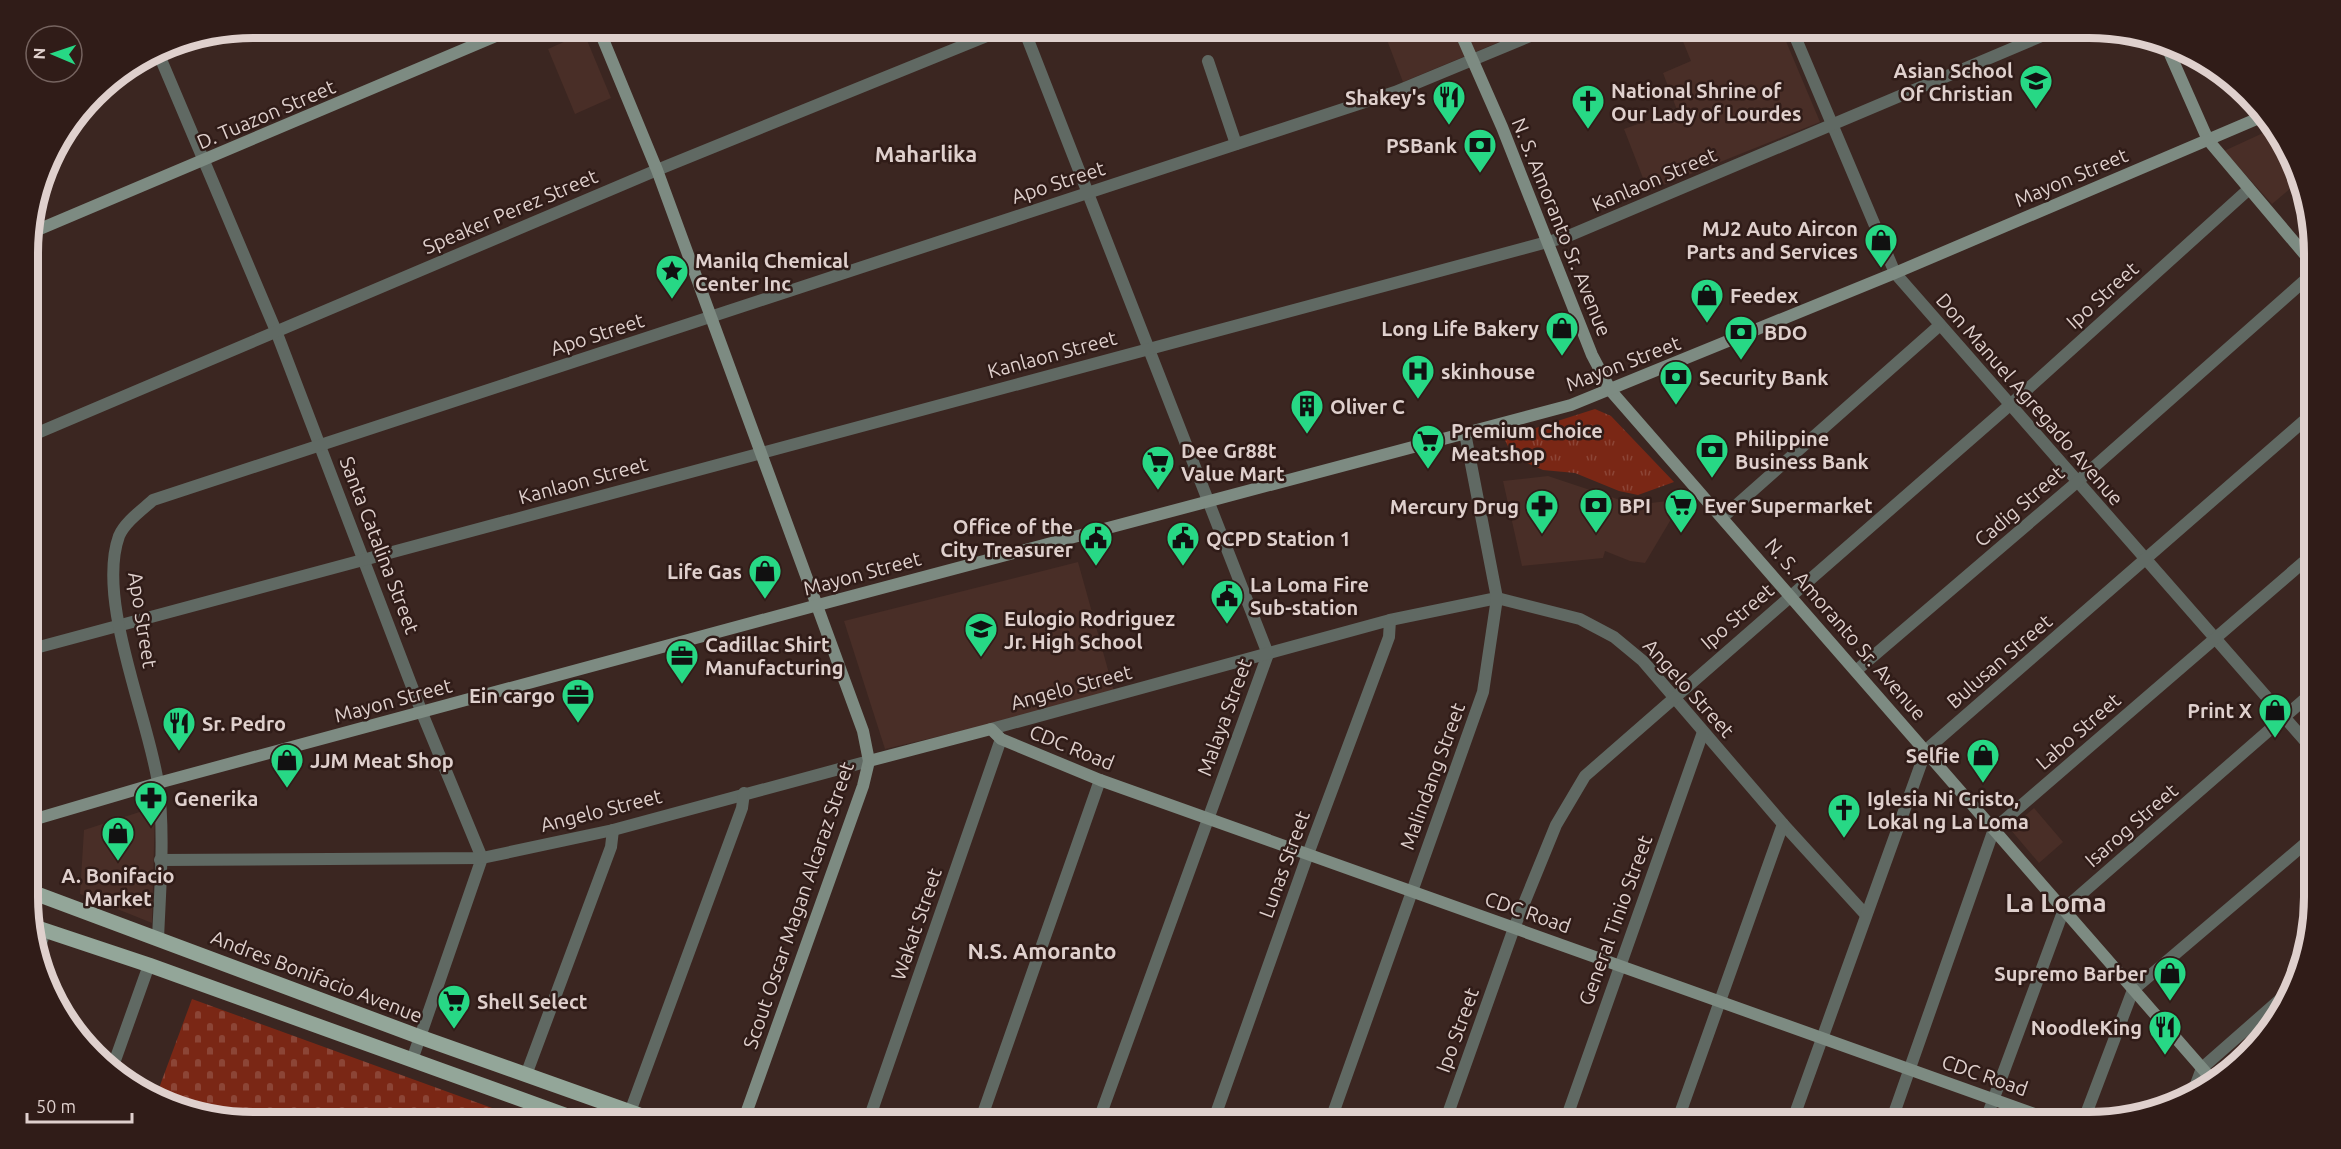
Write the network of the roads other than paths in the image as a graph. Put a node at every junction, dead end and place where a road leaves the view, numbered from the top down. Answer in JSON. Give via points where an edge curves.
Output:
{"nodes":[{"id":1,"x":491,"y":38,"type":"edge"},
{"id":2,"x":603,"y":38,"type":"edge"},
{"id":3,"x":982,"y":38,"type":"edge"},
{"id":4,"x":1027,"y":38,"type":"edge"},
{"id":5,"x":1463,"y":38,"type":"edge"},
{"id":6,"x":1526,"y":38,"type":"edge"},
{"id":7,"x":1796,"y":38,"type":"edge"},
{"id":8,"x":2037,"y":38,"type":"edge"},
{"id":9,"x":2170,"y":54,"type":"edge"},
{"id":10,"x":161,"y":58,"type":"edge"},
{"id":11,"x":1208,"y":61,"type":"dead end"},
{"id":12,"x":1473,"y":61,"type":"junction"},
{"id":13,"x":2257,"y":120,"type":"edge"},
{"id":14,"x":1833,"y":126,"type":"junction"},
{"id":15,"x":2208,"y":140,"type":"junction"},
{"id":16,"x":1236,"y":144,"type":"junction"},
{"id":17,"x":205,"y":161,"type":"junction"},
{"id":18,"x":657,"y":170,"type":"junction"},
{"id":19,"x":2249,"y":189,"type":"junction"},
{"id":20,"x":1088,"y":192,"type":"junction"},
{"id":21,"x":39,"y":230,"type":"edge"},
{"id":22,"x":1548,"y":242,"type":"junction"},
{"id":23,"x":2304,"y":254,"type":"edge"},
{"id":24,"x":1895,"y":273,"type":"junction"},
{"id":25,"x":2304,"y":281,"type":"edge"},
{"id":26,"x":711,"y":317,"type":"junction"},
{"id":27,"x":1940,"y":325,"type":"junction"},
{"id":28,"x":276,"y":331,"type":"junction"},
{"id":29,"x":1148,"y":348,"type":"junction"},
{"id":30,"x":1611,"y":391,"type":"junction"},
{"id":31,"x":2011,"y":404,"type":"junction"},
{"id":32,"x":2304,"y":421,"type":"edge"},
{"id":33,"x":38,"y":433,"type":"edge"},
{"id":34,"x":1465,"y":433,"type":"junction"},
{"id":35,"x":321,"y":446,"type":"junction"},
{"id":36,"x":762,"y":453,"type":"junction"},
{"id":37,"x":2078,"y":482,"type":"junction"},
{"id":38,"x":1209,"y":503,"type":"junction"},
{"id":39,"x":1723,"y":517,"type":"junction"},
{"id":40,"x":364,"y":558,"type":"junction"},
{"id":41,"x":2145,"y":561,"type":"junction"},
{"id":42,"x":2304,"y":562,"type":"edge"},
{"id":43,"x":1790,"y":595,"type":"junction"},
{"id":44,"x":1497,"y":598,"type":"junction"},
{"id":45,"x":818,"y":605,"type":"junction"},
{"id":46,"x":1390,"y":620,"type":"junction"},
{"id":47,"x":119,"y":625,"type":"junction"},
{"id":48,"x":2213,"y":638,"type":"junction"},
{"id":49,"x":38,"y":647,"type":"edge"},
{"id":50,"x":1268,"y":654,"type":"junction"},
{"id":51,"x":1857,"y":670,"type":"junction"},
{"id":52,"x":1674,"y":697,"type":"junction"},
{"id":53,"x":2304,"y":700,"type":"edge"},
{"id":54,"x":422,"y":713,"type":"junction"},
{"id":55,"x":2284,"y":717,"type":"junction"},
{"id":56,"x":991,"y":729,"type":"junction"},
{"id":57,"x":1703,"y":732,"type":"junction"},
{"id":58,"x":1001,"y":739,"type":"junction"},
{"id":59,"x":2304,"y":740,"type":"edge"},
{"id":60,"x":1926,"y":750,"type":"junction"},
{"id":61,"x":869,"y":761,"type":"junction"},
{"id":62,"x":1100,"y":780,"type":"junction"},
{"id":63,"x":158,"y":783,"type":"junction"},
{"id":64,"x":744,"y":793,"type":"junction"},
{"id":65,"x":38,"y":818,"type":"edge"},
{"id":66,"x":1207,"y":818,"type":"junction"},
{"id":67,"x":1783,"y":824,"type":"junction"},
{"id":68,"x":1994,"y":829,"type":"junction"},
{"id":69,"x":613,"y":830,"type":"junction"},
{"id":70,"x":2304,"y":845,"type":"edge"},
{"id":71,"x":1308,"y":854,"type":"junction"},
{"id":72,"x":482,"y":858,"type":"junction"},
{"id":73,"x":160,"y":860,"type":"junction"},
{"id":74,"x":1411,"y":892,"type":"junction"},
{"id":75,"x":38,"y":894,"type":"edge"},
{"id":76,"x":2064,"y":909,"type":"junction"},
{"id":77,"x":1866,"y":915,"type":"junction"},
{"id":78,"x":1514,"y":928,"type":"junction"},
{"id":79,"x":40,"y":929,"type":"edge"},
{"id":80,"x":45,"y":931,"type":"junction"},
{"id":81,"x":158,"y":939,"type":"junction"},
{"id":82,"x":42,"y":940,"type":"edge"},
{"id":83,"x":149,"y":965,"type":"junction"},
{"id":84,"x":1619,"y":965,"type":"junction"},
{"id":85,"x":2133,"y":990,"type":"junction"},
{"id":86,"x":1720,"y":1002,"type":"junction"},
{"id":87,"x":2275,"y":1004,"type":"edge"},
{"id":88,"x":420,"y":1037,"type":"junction"},
{"id":89,"x":1821,"y":1039,"type":"junction"},
{"id":90,"x":411,"y":1059,"type":"junction"},
{"id":91,"x":114,"y":1060,"type":"edge"},
{"id":92,"x":2202,"y":1068,"type":"junction"},
{"id":93,"x":1910,"y":1070,"type":"junction"},
{"id":94,"x":526,"y":1075,"type":"junction"},
{"id":95,"x":2208,"y":1075,"type":"edge"},
{"id":96,"x":2197,"y":1083,"type":"edge"},
{"id":97,"x":1993,"y":1099,"type":"junction"},
{"id":98,"x":557,"y":1112,"type":"edge"},
{"id":99,"x":630,"y":1112,"type":"joint"},
{"id":100,"x":747,"y":1112,"type":"edge"},
{"id":101,"x":871,"y":1112,"type":"edge"},
{"id":102,"x":984,"y":1112,"type":"edge"},
{"id":103,"x":1102,"y":1112,"type":"edge"},
{"id":104,"x":1217,"y":1112,"type":"edge"},
{"id":105,"x":1334,"y":1112,"type":"edge"},
{"id":106,"x":1449,"y":1112,"type":"edge"},
{"id":107,"x":1568,"y":1112,"type":"edge"},
{"id":108,"x":1681,"y":1112,"type":"edge"},
{"id":109,"x":1795,"y":1112,"type":"edge"},
{"id":110,"x":1895,"y":1112,"type":"edge"},
{"id":111,"x":1988,"y":1112,"type":"edge"},
{"id":112,"x":2029,"y":1112,"type":"edge"},
{"id":113,"x":2086,"y":1112,"type":"edge"}],
"edges":[{"from":1,"to":17,"type":"street","name":"D. Tuazon Street"},
{"from":2,"to":18,"type":"street","name":"Scout Oscar Magan Alcaraz Street"},
{"from":3,"to":18,"type":"street","name":"Speaker Perez Street"},
{"from":4,"to":20,"type":"street","name":"Malaya Street"},
{"from":5,"to":12,"type":"street","name":"N. S. Amoranto Sr. Avenue"},
{"from":6,"to":12,"type":"street","name":"Apo Street"},
{"from":7,"to":14,"type":"street","name":"Don Manuel Agregado Avenue"},
{"from":8,"to":14,"type":"street","name":"Kanlaon Street"},
{"from":9,"to":15,"type":"street"},
{"from":10,"to":17,"type":"street","name":"Santa Catalina Street"},
{"from":11,"to":16,"type":"street"},
{"from":12,"to":16,"type":"street","name":"Apo Street","via":[[1395,92]]},
{"from":12,"to":22,"type":"street","name":"N. S. Amoranto Sr. Avenue"},
{"from":13,"to":15,"type":"street","name":"Mayon Street"},
{"from":14,"to":22,"type":"street","name":"Kanlaon Street"},
{"from":14,"to":24,"type":"street","name":"Don Manuel Agregado Avenue"},
{"from":15,"to":19,"type":"street"},
{"from":15,"to":24,"type":"street","name":"Mayon Street"},
{"from":16,"to":20,"type":"street","name":"Apo Street"},
{"from":17,"to":21,"type":"street","name":"D. Tuazon Street"},
{"from":17,"to":28,"type":"street","name":"Santa Catalina Street"},
{"from":18,"to":26,"type":"street","name":"Scout Oscar Magan Alcaraz Street"},
{"from":18,"to":28,"type":"street","name":"Speaker Perez Street"},
{"from":19,"to":23,"type":"street"},
{"from":19,"to":31,"type":"street","name":"Ipo Street"},
{"from":20,"to":26,"type":"street","name":"Apo Street"},
{"from":20,"to":29,"type":"street","name":"Malaya Street"},
{"from":22,"to":29,"type":"street","name":"Kanlaon Street"},
{"from":22,"to":30,"type":"street","name":"N. S. Amoranto Sr. Avenue","via":[[1592,355]]},
{"from":24,"to":27,"type":"street","name":"Don Manuel Agregado Avenue"},
{"from":24,"to":30,"type":"street","name":"Mayon Street"},
{"from":25,"to":37,"type":"street","name":"Cadig Street"},
{"from":26,"to":35,"type":"street","name":"Apo Street"},
{"from":26,"to":36,"type":"street","name":"Scout Oscar Magan Alcaraz Street"},
{"from":27,"to":31,"type":"street","name":"Don Manuel Agregado Avenue"},
{"from":27,"to":39,"type":"street"},
{"from":28,"to":33,"type":"street","name":"Speaker Perez Street"},
{"from":28,"to":35,"type":"street","name":"Santa Catalina Street"},
{"from":29,"to":36,"type":"street","name":"Kanlaon Street"},
{"from":29,"to":38,"type":"street","name":"Malaya Street"},
{"from":30,"to":34,"type":"street","name":"Mayon Street"},
{"from":30,"to":39,"type":"street","name":"N. S. Amoranto Sr. Avenue"},
{"from":31,"to":37,"type":"street","name":"Don Manuel Agregado Avenue"},
{"from":31,"to":43,"type":"street","name":"Ipo Street"},
{"from":32,"to":41,"type":"street","name":"Bulusan Street"},
{"from":34,"to":38,"type":"street","name":"Mayon Street"},
{"from":34,"to":44,"type":"street","name":"Malindang Street"},
{"from":35,"to":40,"type":"street","name":"Santa Catalina Street"},
{"from":35,"to":47,"type":"street","name":"Apo Street","via":[[153,500],[120,534],[114,556]]},
{"from":36,"to":40,"type":"street","name":"Kanlaon Street"},
{"from":36,"to":45,"type":"street","name":"Scout Oscar Magan Alcaraz Street"},
{"from":37,"to":41,"type":"street","name":"Don Manuel Agregado Avenue"},
{"from":37,"to":51,"type":"street","name":"Cadig Street"},
{"from":38,"to":45,"type":"street","name":"Mayon Street"},
{"from":38,"to":50,"type":"street","name":"Malaya Street"},
{"from":39,"to":43,"type":"street","name":"N. S. Amoranto Sr. Avenue"},
{"from":40,"to":47,"type":"street","name":"Kanlaon Street"},
{"from":40,"to":54,"type":"street","name":"Santa Catalina Street"},
{"from":41,"to":48,"type":"street","name":"Don Manuel Agregado Avenue"},
{"from":41,"to":60,"type":"street","name":"Bulusan Street"},
{"from":42,"to":48,"type":"street","name":"Labo Street"},
{"from":43,"to":51,"type":"street","name":"N. S. Amoranto Sr. Avenue"},
{"from":43,"to":52,"type":"street","name":"Ipo Street"},
{"from":44,"to":46,"type":"street","name":"Angelo Street"},
{"from":44,"to":52,"type":"street","name":"Angelo Street","via":[[1580,619],[1614,637],[1643,661]]},
{"from":44,"to":74,"type":"street","name":"Malindang Street","via":[[1483,692]]},
{"from":45,"to":54,"type":"street","name":"Mayon Street"},
{"from":45,"to":61,"type":"street","name":"Scout Oscar Magan Alcaraz Street","via":[[863,731]]},
{"from":46,"to":50,"type":"street","name":"Angelo Street"},
{"from":46,"to":71,"type":"street","name":"Lunas Street","via":[[1389,637]]},
{"from":47,"to":49,"type":"street","name":"Kanlaon Street"},
{"from":47,"to":63,"type":"street","name":"Apo Street"},
{"from":48,"to":55,"type":"street","name":"Don Manuel Agregado Avenue"},
{"from":48,"to":68,"type":"street","name":"Labo Street"},
{"from":50,"to":56,"type":"street","name":"Angelo Street"},
{"from":50,"to":66,"type":"street","name":"Malaya Street"},
{"from":51,"to":60,"type":"street","name":"N. S. Amoranto Sr. Avenue"},
{"from":52,"to":57,"type":"street","name":"Angelo Street"},
{"from":52,"to":78,"type":"street","name":"Ipo Street","via":[[1585,776],[1556,825]]},
{"from":53,"to":55,"type":"street","name":"Isarog Street"},
{"from":54,"to":63,"type":"street","name":"Mayon Street"},
{"from":54,"to":72,"type":"street","name":"Santa Catalina Street"},
{"from":55,"to":59,"type":"street","name":"Don Manuel Agregado Avenue"},
{"from":55,"to":76,"type":"street","name":"Isarog Street"},
{"from":56,"to":58,"type":"street","name":"CDC Road"},
{"from":56,"to":61,"type":"street","name":"Angelo Street"},
{"from":57,"to":67,"type":"street","name":"Angelo Street"},
{"from":57,"to":84,"type":"street","name":"General Tinio Street"},
{"from":58,"to":62,"type":"street","name":"CDC Road"},
{"from":58,"to":101,"type":"street","name":"Wakat Street"},
{"from":60,"to":68,"type":"street","name":"N. S. Amoranto Sr. Avenue"},
{"from":60,"to":77,"type":"street","name":"Bulusan Street"},
{"from":61,"to":64,"type":"street","name":"Angelo Street"},
{"from":61,"to":100,"type":"street","name":"Scout Oscar Magan Alcaraz Street"},
{"from":62,"to":66,"type":"street","name":"CDC Road"},
{"from":62,"to":102,"type":"street"},
{"from":63,"to":65,"type":"street","name":"Mayon Street"},
{"from":63,"to":73,"type":"street","name":"Apo Street"},
{"from":64,"to":69,"type":"street","name":"Angelo Street"},
{"from":64,"to":99,"type":"street","via":[[742,808]]},
{"from":66,"to":71,"type":"street","name":"CDC Road"},
{"from":66,"to":103,"type":"street","name":"Malaya Street"},
{"from":67,"to":77,"type":"street","name":"Angelo Street"},
{"from":67,"to":86,"type":"street"},
{"from":68,"to":76,"type":"street","name":"N. S. Amoranto Sr. Avenue"},
{"from":68,"to":93,"type":"street","name":"Labo Street"},
{"from":69,"to":72,"type":"street","name":"Angelo Street"},
{"from":69,"to":94,"type":"street","via":[[611,847]]},
{"from":70,"to":85,"type":"street"},
{"from":71,"to":74,"type":"street","name":"CDC Road"},
{"from":71,"to":104,"type":"street","name":"Lunas Street"},
{"from":72,"to":73,"type":"street","name":"Angelo Street"},
{"from":72,"to":88,"type":"street"},
{"from":73,"to":81,"type":"street","name":"Apo Street"},
{"from":74,"to":78,"type":"street","name":"CDC Road"},
{"from":74,"to":105,"type":"street","name":"Malindang Street"},
{"from":75,"to":81,"type":"main road","name":"Andres Bonifacio Avenue"},
{"from":76,"to":85,"type":"street","name":"N. S. Amoranto Sr. Avenue"},
{"from":76,"to":97,"type":"street","name":"Isarog Street"},
{"from":77,"to":89,"type":"street","name":"Bulusan Street"},
{"from":78,"to":84,"type":"street","name":"CDC Road"},
{"from":78,"to":106,"type":"street","name":"Ipo Street"},
{"from":79,"to":80,"type":"main road"},
{"from":80,"to":82,"type":"street"},
{"from":80,"to":83,"type":"main road"},
{"from":81,"to":88,"type":"main road","name":"Andres Bonifacio Avenue"},
{"from":83,"to":90,"type":"main road"},
{"from":83,"to":91,"type":"street"},
{"from":84,"to":86,"type":"street","name":"CDC Road"},
{"from":84,"to":107,"type":"street","name":"General Tinio Street"},
{"from":85,"to":92,"type":"street","name":"N. S. Amoranto Sr. Avenue"},
{"from":85,"to":113,"type":"street"},
{"from":86,"to":89,"type":"street","name":"CDC Road"},
{"from":86,"to":108,"type":"street"},
{"from":87,"to":92,"type":"street"},
{"from":88,"to":90,"type":"street"},
{"from":88,"to":94,"type":"main road","name":"Andres Bonifacio Avenue"},
{"from":89,"to":93,"type":"street","name":"CDC Road"},
{"from":89,"to":109,"type":"street","name":"Bulusan Street"},
{"from":90,"to":98,"type":"main road"},
{"from":92,"to":95,"type":"street","name":"N. S. Amoranto Sr. Avenue"},
{"from":92,"to":96,"type":"street"},
{"from":93,"to":97,"type":"street","name":"CDC Road"},
{"from":93,"to":110,"type":"street","name":"Labo Street"},
{"from":94,"to":99,"type":"main road","name":"Andres Bonifacio Avenue"},
{"from":97,"to":111,"type":"street","name":"Isarog Street"},
{"from":97,"to":112,"type":"street","name":"CDC Road"}]}
